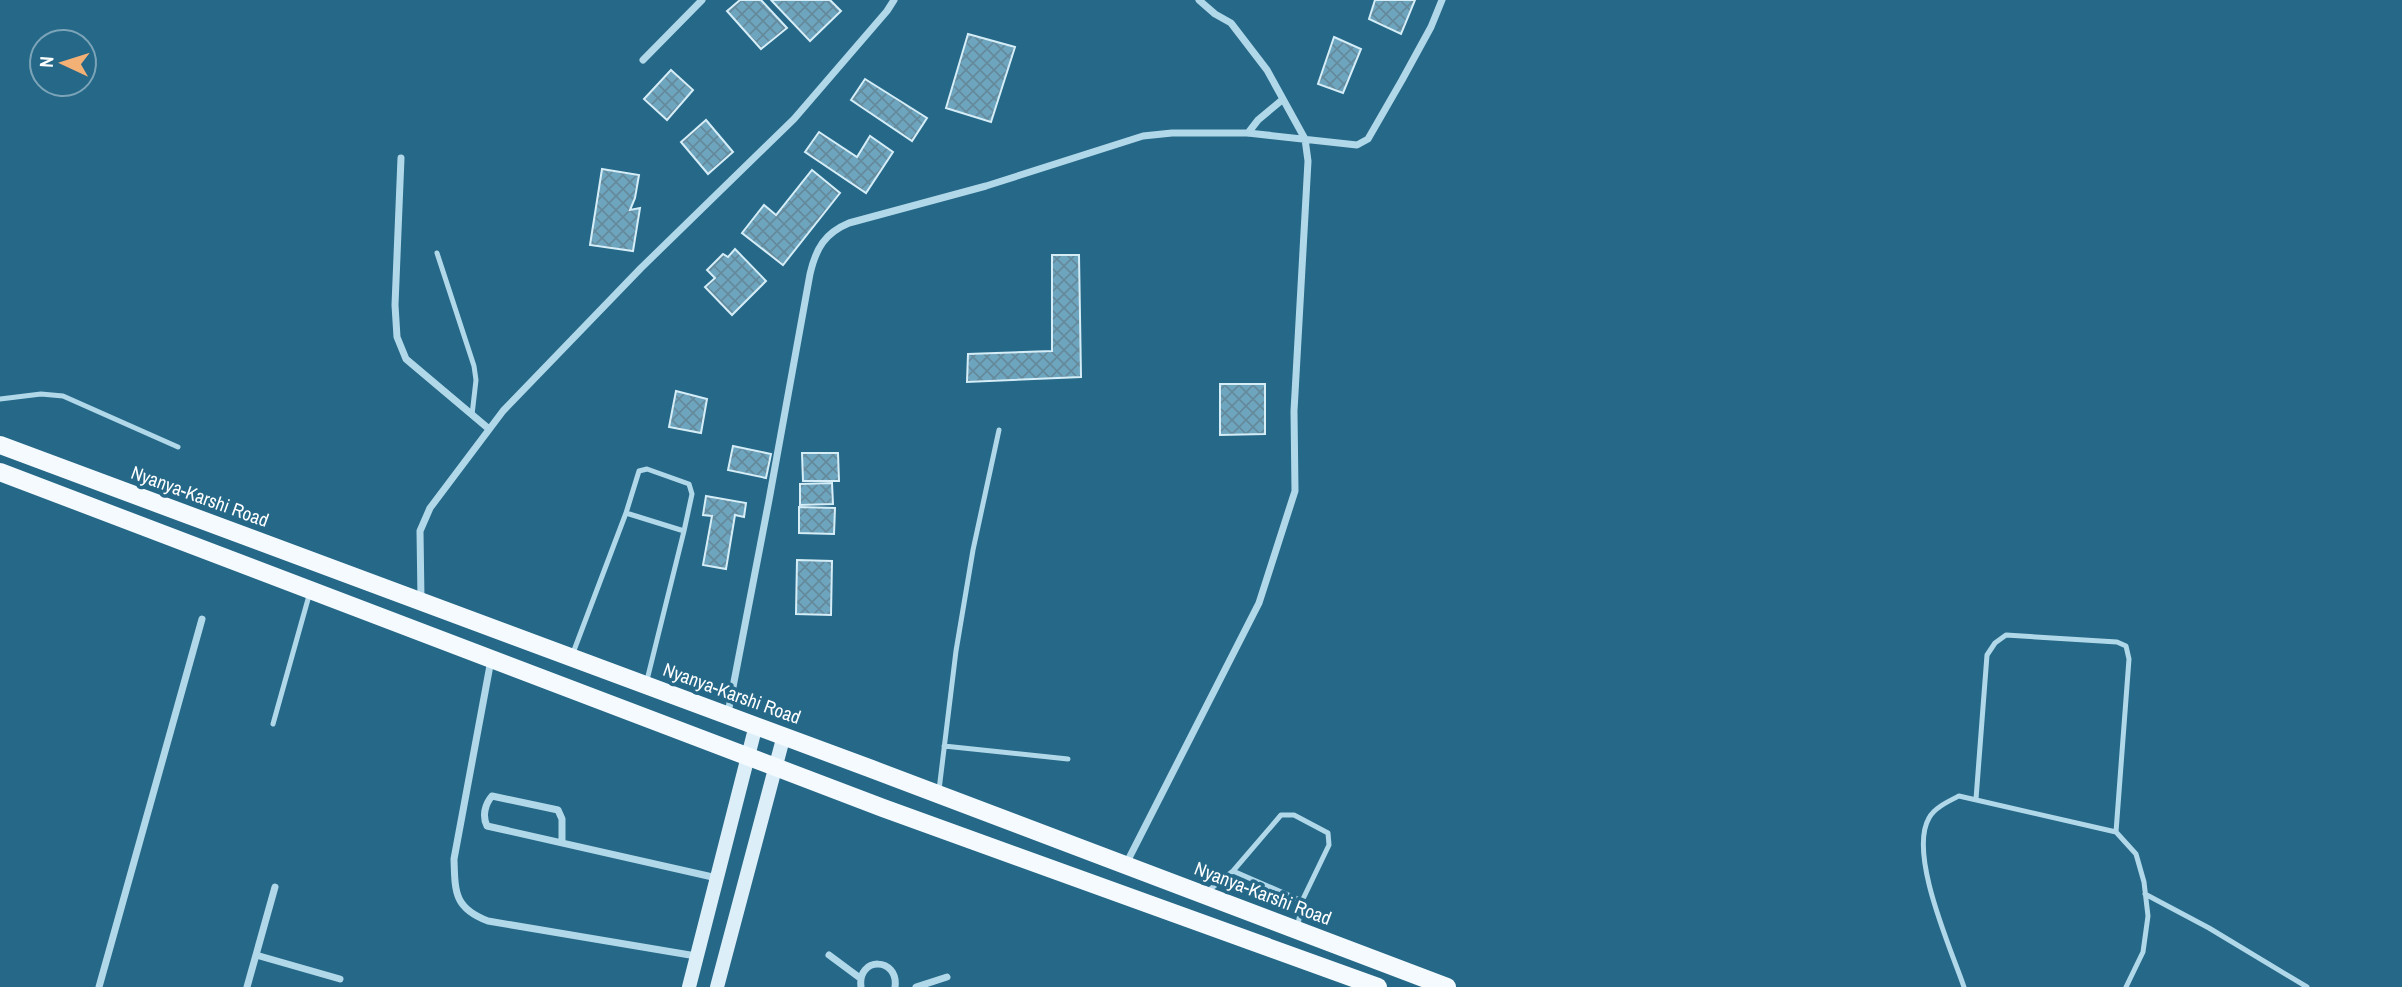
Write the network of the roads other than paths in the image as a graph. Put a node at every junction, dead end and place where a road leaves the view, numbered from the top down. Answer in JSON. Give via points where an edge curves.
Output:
{"nodes":[{"id":1,"x":702,"y":0,"type":"edge"},
{"id":2,"x":894,"y":0,"type":"edge"},
{"id":3,"x":1199,"y":0,"type":"edge"},
{"id":4,"x":1442,"y":0,"type":"edge"},
{"id":5,"x":643,"y":60,"type":"dead end"},
{"id":6,"x":1282,"y":100,"type":"junction"},
{"id":7,"x":1248,"y":133,"type":"junction"},
{"id":8,"x":1305,"y":139,"type":"junction"},
{"id":9,"x":401,"y":158,"type":"dead end"},
{"id":10,"x":437,"y":253,"type":"dead end"},
{"id":11,"x":0,"y":399,"type":"edge"},
{"id":12,"x":472,"y":415,"type":"junction"},
{"id":13,"x":489,"y":429,"type":"junction"},
{"id":14,"x":999,"y":430,"type":"dead end"},
{"id":15,"x":0,"y":445,"type":"edge"},
{"id":16,"x":178,"y":447,"type":"dead end"},
{"id":17,"x":0,"y":472,"type":"edge"},
{"id":18,"x":626,"y":513,"type":"junction"},
{"id":19,"x":684,"y":531,"type":"junction"},
{"id":20,"x":311,"y":589,"type":"junction"},
{"id":21,"x":421,"y":600,"type":"junction"},
{"id":22,"x":202,"y":619,"type":"dead end"},
{"id":23,"x":572,"y":656,"type":"junction"},
{"id":24,"x":491,"y":658,"type":"junction"},
{"id":25,"x":646,"y":684,"type":"junction"},
{"id":26,"x":727,"y":714,"type":"junction"},
{"id":27,"x":273,"y":724,"type":"dead end"},
{"id":28,"x":756,"y":725,"type":"junction"},
{"id":29,"x":784,"y":735,"type":"junction"},
{"id":30,"x":944,"y":746,"type":"junction"},
{"id":31,"x":749,"y":757,"type":"junction"},
{"id":32,"x":1068,"y":759,"type":"dead end"},
{"id":33,"x":775,"y":767,"type":"junction"},
{"id":34,"x":939,"y":793,"type":"junction"},
{"id":35,"x":1976,"y":799,"type":"junction"},
{"id":36,"x":2116,"y":832,"type":"junction"},
{"id":37,"x":562,"y":842,"type":"junction"},
{"id":38,"x":1126,"y":864,"type":"junction"},
{"id":39,"x":1233,"y":871,"type":"junction"},
{"id":40,"x":717,"y":878,"type":"junction"},
{"id":41,"x":275,"y":887,"type":"dead end"},
{"id":42,"x":1206,"y":893,"type":"junction"},
{"id":43,"x":2145,"y":894,"type":"junction"},
{"id":44,"x":1303,"y":901,"type":"junction"},
{"id":45,"x":1276,"y":921,"type":"junction"},
{"id":46,"x":1297,"y":930,"type":"junction"},
{"id":47,"x":1265,"y":946,"type":"junction"},
{"id":48,"x":256,"y":955,"type":"junction"},
{"id":49,"x":829,"y":955,"type":"dead end"},
{"id":50,"x":697,"y":956,"type":"junction"},
{"id":51,"x":947,"y":977,"type":"dead end"},
{"id":52,"x":340,"y":979,"type":"dead end"},
{"id":53,"x":860,"y":983,"type":"edge"},
{"id":54,"x":99,"y":987,"type":"edge"},
{"id":55,"x":247,"y":987,"type":"edge"},
{"id":56,"x":689,"y":987,"type":"edge"},
{"id":57,"x":717,"y":987,"type":"edge"},
{"id":58,"x":896,"y":987,"type":"edge"},
{"id":59,"x":916,"y":987,"type":"edge"},
{"id":60,"x":1378,"y":987,"type":"edge"},
{"id":61,"x":1447,"y":987,"type":"edge"},
{"id":62,"x":1964,"y":987,"type":"edge"},
{"id":63,"x":2126,"y":987,"type":"edge"},
{"id":64,"x":2307,"y":987,"type":"edge"}],
"edges":[{"from":1,"to":5,"type":"street"},
{"from":2,"to":13,"type":"street","via":[[794,119],[641,268]]},
{"from":3,"to":6,"type":"street","via":[[1231,23],[1250,45]]},
{"from":4,"to":8,"type":"street","via":[[1368,139],[1357,145]]},
{"from":6,"to":7,"type":"street"},
{"from":6,"to":8,"type":"street"},
{"from":7,"to":8,"type":"street"},
{"from":7,"to":26,"type":"street","via":[[1143,136],[849,223],[822,241],[810,274]]},
{"from":8,"to":38,"type":"street","via":[[1308,161],[1294,411],[1295,491],[1259,603]]},
{"from":9,"to":12,"type":"street","via":[[397,337],[406,359]]},
{"from":10,"to":12,"type":"lane","via":[[474,366]]},
{"from":11,"to":16,"type":"lane","via":[[63,396]]},
{"from":12,"to":13,"type":"street"},
{"from":13,"to":21,"type":"street","via":[[429,508],[420,531]]},
{"from":14,"to":30,"type":"lane","via":[[973,550]]},
{"from":15,"to":21,"type":"main road","name":"Nyanya-Karshi Road"},
{"from":17,"to":20,"type":"main road"},
{"from":18,"to":19,"type":"lane"},
{"from":18,"to":19,"type":"lane","via":[[639,471],[647,469],[689,484],[692,494]]},
{"from":18,"to":23,"type":"lane"},
{"from":19,"to":25,"type":"lane"},
{"from":20,"to":24,"type":"main road"},
{"from":20,"to":27,"type":"lane"},
{"from":21,"to":23,"type":"main road","name":"Nyanya-Karshi Road"},
{"from":22,"to":54,"type":"street"},
{"from":23,"to":25,"type":"main road","name":"Nyanya-Karshi Road"},
{"from":24,"to":31,"type":"main road"},
{"from":24,"to":50,"type":"street","via":[[454,859],[462,905],[488,921]]},
{"from":25,"to":26,"type":"main road","name":"Nyanya-Karshi Road"},
{"from":26,"to":28,"type":"main road","name":"Nyanya-Karshi Road"},
{"from":28,"to":29,"type":"main road","name":"Nyanya-Karshi Road"},
{"from":28,"to":31,"type":"street"},
{"from":29,"to":33,"type":"street"},
{"from":29,"to":34,"type":"main road","name":"Nyanya-Karshi Road"},
{"from":30,"to":32,"type":"lane"},
{"from":30,"to":34,"type":"lane"},
{"from":31,"to":33,"type":"main road"},
{"from":31,"to":40,"type":"street"},
{"from":33,"to":47,"type":"main road"},
{"from":33,"to":57,"type":"street"},
{"from":34,"to":38,"type":"main road","name":"Nyanya-Karshi Road"},
{"from":35,"to":36,"type":"lane"},
{"from":35,"to":36,"type":"lane","via":[[1987,655],[1995,643],[2006,635],[2117,642],[2126,646],[2129,659]]},
{"from":35,"to":62,"type":"lane","via":[[1959,796],[1943,804],[1929,817],[1922,840],[1924,867]]},
{"from":36,"to":43,"type":"lane","via":[[2136,854]]},
{"from":37,"to":37,"type":"street","via":[[487,826],[487,802],[492,796],[558,810]]},
{"from":37,"to":40,"type":"street"},
{"from":38,"to":42,"type":"main road","name":"Nyanya-Karshi Road"},
{"from":39,"to":42,"type":"lane"},
{"from":39,"to":44,"type":"lane"},
{"from":39,"to":44,"type":"lane","via":[[1281,815],[1294,815],[1328,833],[1329,845]]},
{"from":40,"to":50,"type":"street"},
{"from":41,"to":48,"type":"street"},
{"from":42,"to":45,"type":"main road","name":"Nyanya-Karshi Road"},
{"from":43,"to":63,"type":"lane","via":[[2148,916],[2143,952]]},
{"from":43,"to":64,"type":"lane"},
{"from":44,"to":46,"type":"lane"},
{"from":45,"to":46,"type":"main road","name":"Nyanya-Karshi Road"},
{"from":45,"to":47,"type":"main road"},
{"from":46,"to":61,"type":"main road","name":"Nyanya-Karshi Road"},
{"from":47,"to":60,"type":"main road"},
{"from":48,"to":52,"type":"street"},
{"from":48,"to":55,"type":"street"},
{"from":49,"to":53,"type":"street"},
{"from":50,"to":56,"type":"street"},
{"from":51,"to":59,"type":"street"},
{"from":53,"to":58,"type":"street","via":[[866,968],[877,964],[892,971]]}]}
